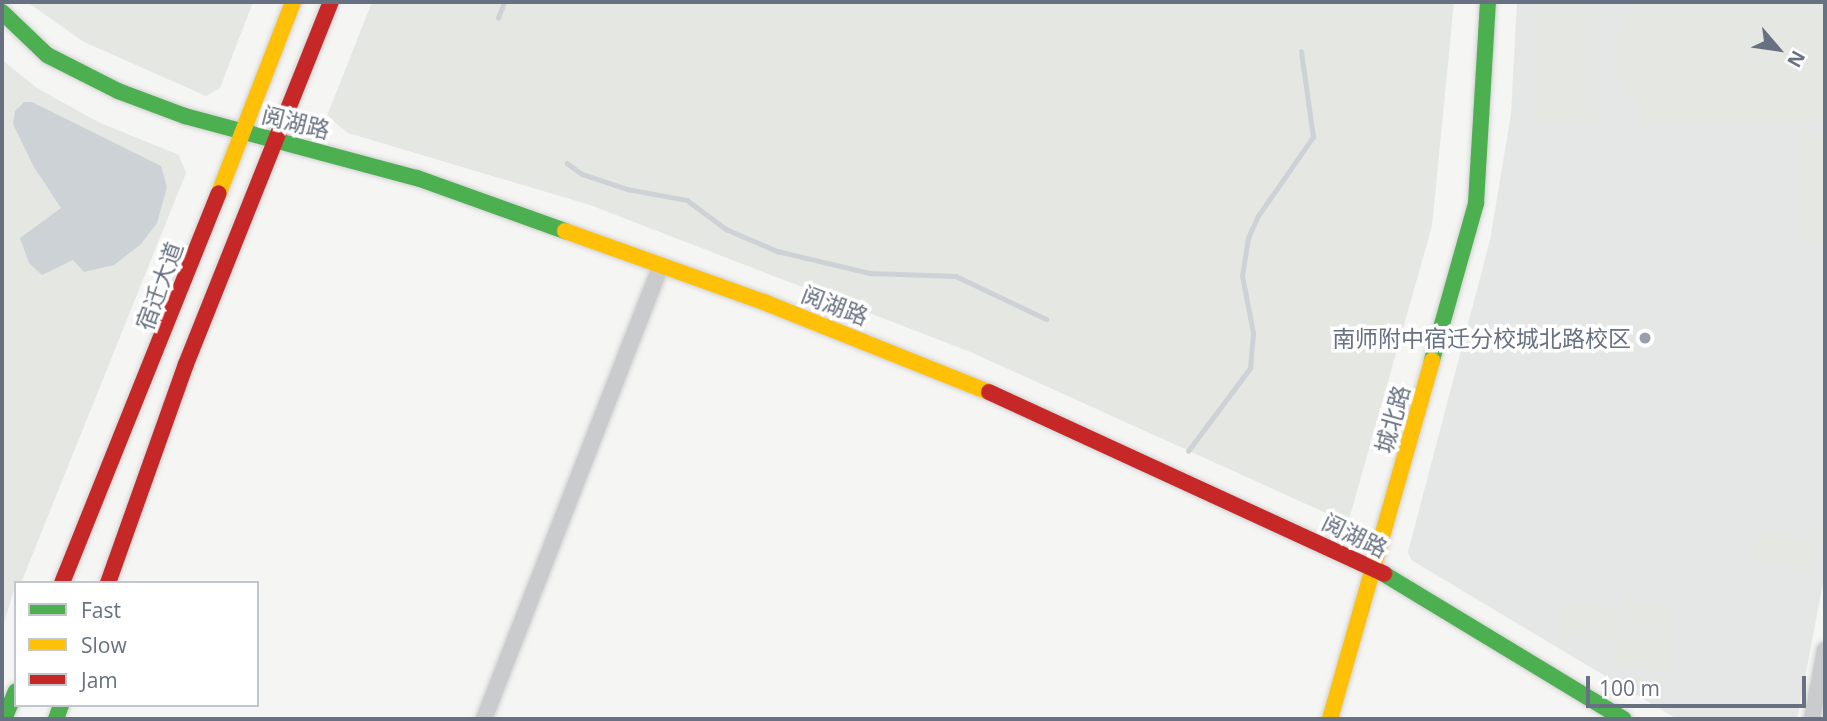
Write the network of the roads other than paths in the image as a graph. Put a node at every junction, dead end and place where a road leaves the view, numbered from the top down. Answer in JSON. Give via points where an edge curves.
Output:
{"nodes":[{"id":1,"x":293,"y":2,"type":"edge"},
{"id":2,"x":331,"y":2,"type":"edge"},
{"id":3,"x":1488,"y":2,"type":"edge"},
{"id":4,"x":2,"y":12,"type":"edge"},
{"id":5,"x":240,"y":131,"type":"junction"},
{"id":6,"x":275,"y":139,"type":"junction"},
{"id":7,"x":661,"y":266,"type":"junction"},
{"id":8,"x":1374,"y":568,"type":"junction"},
{"id":9,"x":63,"y":581,"type":"edge"},
{"id":10,"x":109,"y":581,"type":"edge"},
{"id":11,"x":1825,"y":650,"type":"edge"},
{"id":12,"x":14,"y":696,"type":"edge"},
{"id":13,"x":4,"y":719,"type":"edge"},
{"id":14,"x":484,"y":719,"type":"edge"},
{"id":15,"x":1330,"y":719,"type":"edge"},
{"id":16,"x":1623,"y":719,"type":"edge"},
{"id":17,"x":1812,"y":719,"type":"edge"}],
"edges":[{"from":1,"to":5,"type":"street","name":"宿迁大道"},
{"from":2,"to":6,"type":"street"},
{"from":3,"to":8,"type":"street","name":"城北路","via":[[1476,203]]},
{"from":4,"to":5,"type":"street","name":"阅湖路","via":[[28,40],[71,70],[186,116]]},
{"from":5,"to":6,"type":"street","name":"阅湖路"},
{"from":5,"to":9,"type":"street","name":"宿迁大道","via":[[159,350]]},
{"from":6,"to":7,"type":"street","name":"阅湖路","via":[[417,178]]},
{"from":6,"to":10,"type":"street","via":[[186,365]]},
{"from":7,"to":8,"type":"street","name":"阅湖路","via":[[957,378]]},
{"from":7,"to":14,"type":"street"},
{"from":8,"to":15,"type":"street","name":"城北路"},
{"from":8,"to":16,"type":"street","name":"阅湖路"},
{"from":11,"to":17,"type":"street"},
{"from":12,"to":13,"type":"street"}]}
